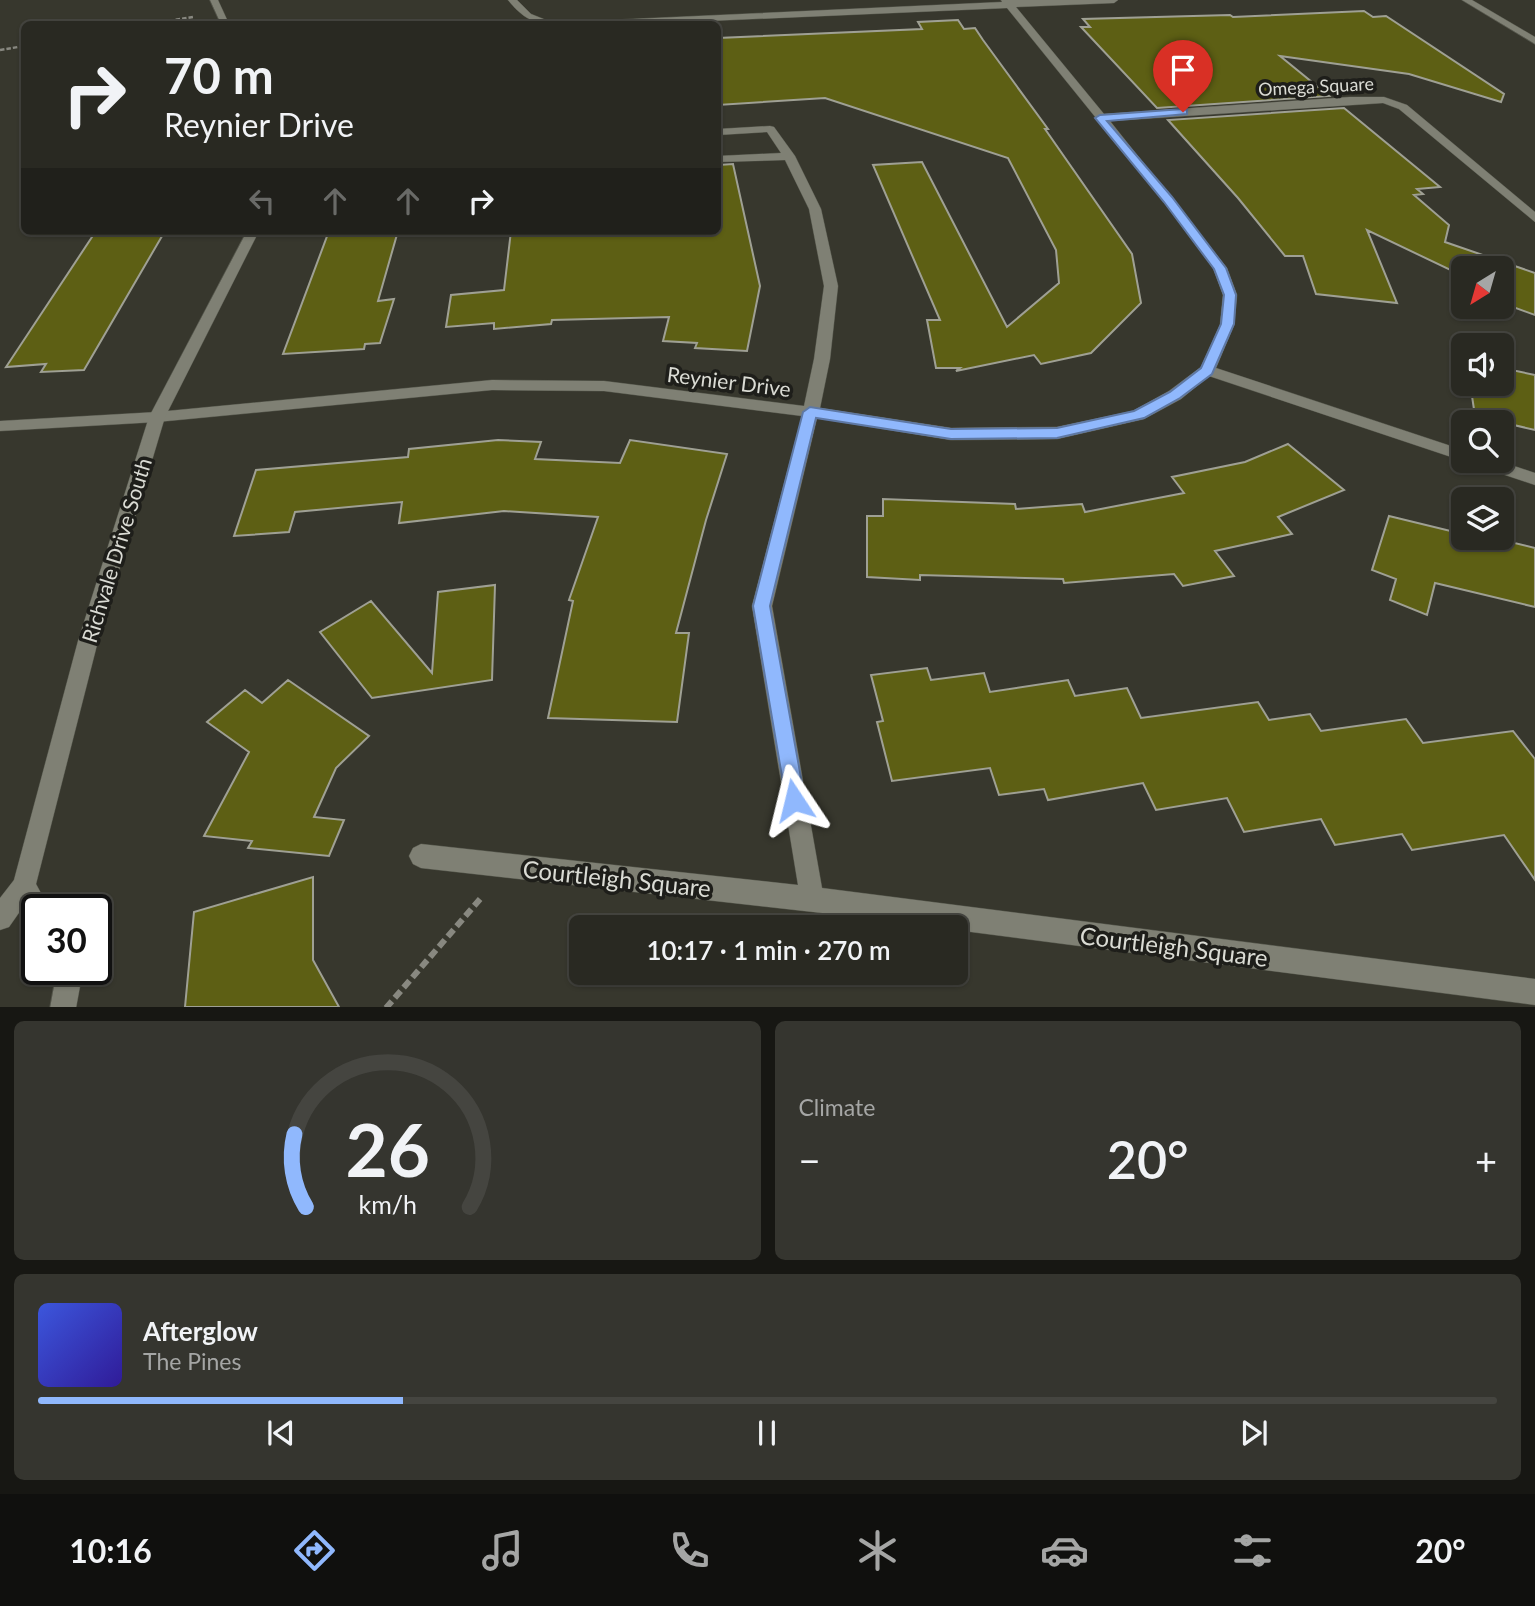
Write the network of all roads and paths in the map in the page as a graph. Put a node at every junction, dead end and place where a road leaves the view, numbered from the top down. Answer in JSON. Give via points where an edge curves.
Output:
{"nodes":[{"id":1,"x":214,"y":0,"type":"edge"},
{"id":2,"x":512,"y":0,"type":"edge"},
{"id":3,"x":1114,"y":0,"type":"edge"},
{"id":4,"x":1466,"y":0,"type":"edge"},
{"id":5,"x":1007,"y":3,"type":"edge"},
{"id":6,"x":218,"y":13,"type":"junction"},
{"id":7,"x":169,"y":21,"type":"edge"},
{"id":8,"x":223,"y":21,"type":"edge"},
{"id":9,"x":542,"y":21,"type":"edge"},
{"id":10,"x":649,"y":21,"type":"edge"},
{"id":11,"x":1535,"y":41,"type":"edge"},
{"id":12,"x":21,"y":46,"type":"edge"},
{"id":13,"x":0,"y":50,"type":"edge"},
{"id":14,"x":1100,"y":118,"type":"junction"},
{"id":15,"x":721,"y":132,"type":"edge"},
{"id":16,"x":789,"y":156,"type":"junction"},
{"id":17,"x":721,"y":159,"type":"edge"},
{"id":18,"x":1535,"y":218,"type":"edge"},
{"id":19,"x":251,"y":235,"type":"edge"},
{"id":20,"x":1207,"y":370,"type":"junction"},
{"id":21,"x":810,"y":412,"type":"junction"},
{"id":22,"x":157,"y":417,"type":"junction"},
{"id":23,"x":0,"y":426,"type":"edge"},
{"id":24,"x":1451,"y":452,"type":"edge"},
{"id":25,"x":1514,"y":472,"type":"edge"},
{"id":26,"x":1535,"y":479,"type":"edge"},
{"id":27,"x":421,"y":856,"type":"dead end"},
{"id":28,"x":510,"y":866,"type":"junction"},
{"id":29,"x":24,"y":886,"type":"junction"},
{"id":30,"x":29,"y":894,"type":"edge"},
{"id":31,"x":812,"y":899,"type":"junction"},
{"id":32,"x":0,"y":918,"type":"edge"},
{"id":33,"x":67,"y":985,"type":"edge"},
{"id":34,"x":1535,"y":992,"type":"edge"},
{"id":35,"x":63,"y":1007,"type":"edge"},
{"id":36,"x":386,"y":1007,"type":"edge"}],
"edges":[{"from":1,"to":6,"type":"street"},
{"from":2,"to":9,"type":"street","via":[[528,16]]},
{"from":3,"to":5,"type":"street"},
{"from":4,"to":11,"type":"street"},
{"from":5,"to":10,"type":"street"},
{"from":5,"to":14,"type":"street","name":"Reynier Drive"},
{"from":6,"to":7,"type":"path"},
{"from":6,"to":8,"type":"street"},
{"from":12,"to":13,"type":"path"},
{"from":14,"to":18,"type":"street","name":"Omega Square","via":[[1384,100],[1403,107]]},
{"from":14,"to":20,"type":"street","name":"Reynier Drive","via":[[1220,268],[1230,295],[1227,324]]},
{"from":15,"to":16,"type":"street","via":[[770,129]]},
{"from":16,"to":17,"type":"street"},
{"from":16,"to":21,"type":"street","via":[[815,209],[831,286]]},
{"from":19,"to":22,"type":"street","name":"Richvale Drive South"},
{"from":20,"to":21,"type":"street","name":"Reynier Drive","via":[[1139,415],[1057,433],[951,434]]},
{"from":20,"to":24,"type":"street"},
{"from":21,"to":22,"type":"street","name":"Reynier Drive","via":[[604,386],[492,385]]},
{"from":21,"to":31,"type":"street","via":[[762,606]]},
{"from":22,"to":23,"type":"street","name":"Reynier Drive"},
{"from":22,"to":29,"type":"street","name":"Richvale Drive South","via":[[88,641]]},
{"from":25,"to":26,"type":"street"},
{"from":27,"to":28,"type":"street","name":"Courtleigh Square"},
{"from":28,"to":31,"type":"street","name":"Courtleigh Square"},
{"from":28,"to":36,"type":"path"},
{"from":29,"to":30,"type":"street"},
{"from":29,"to":32,"type":"street","name":"Richvale Drive South"},
{"from":31,"to":34,"type":"street","name":"Courtleigh Square"},
{"from":33,"to":35,"type":"street"}]}
